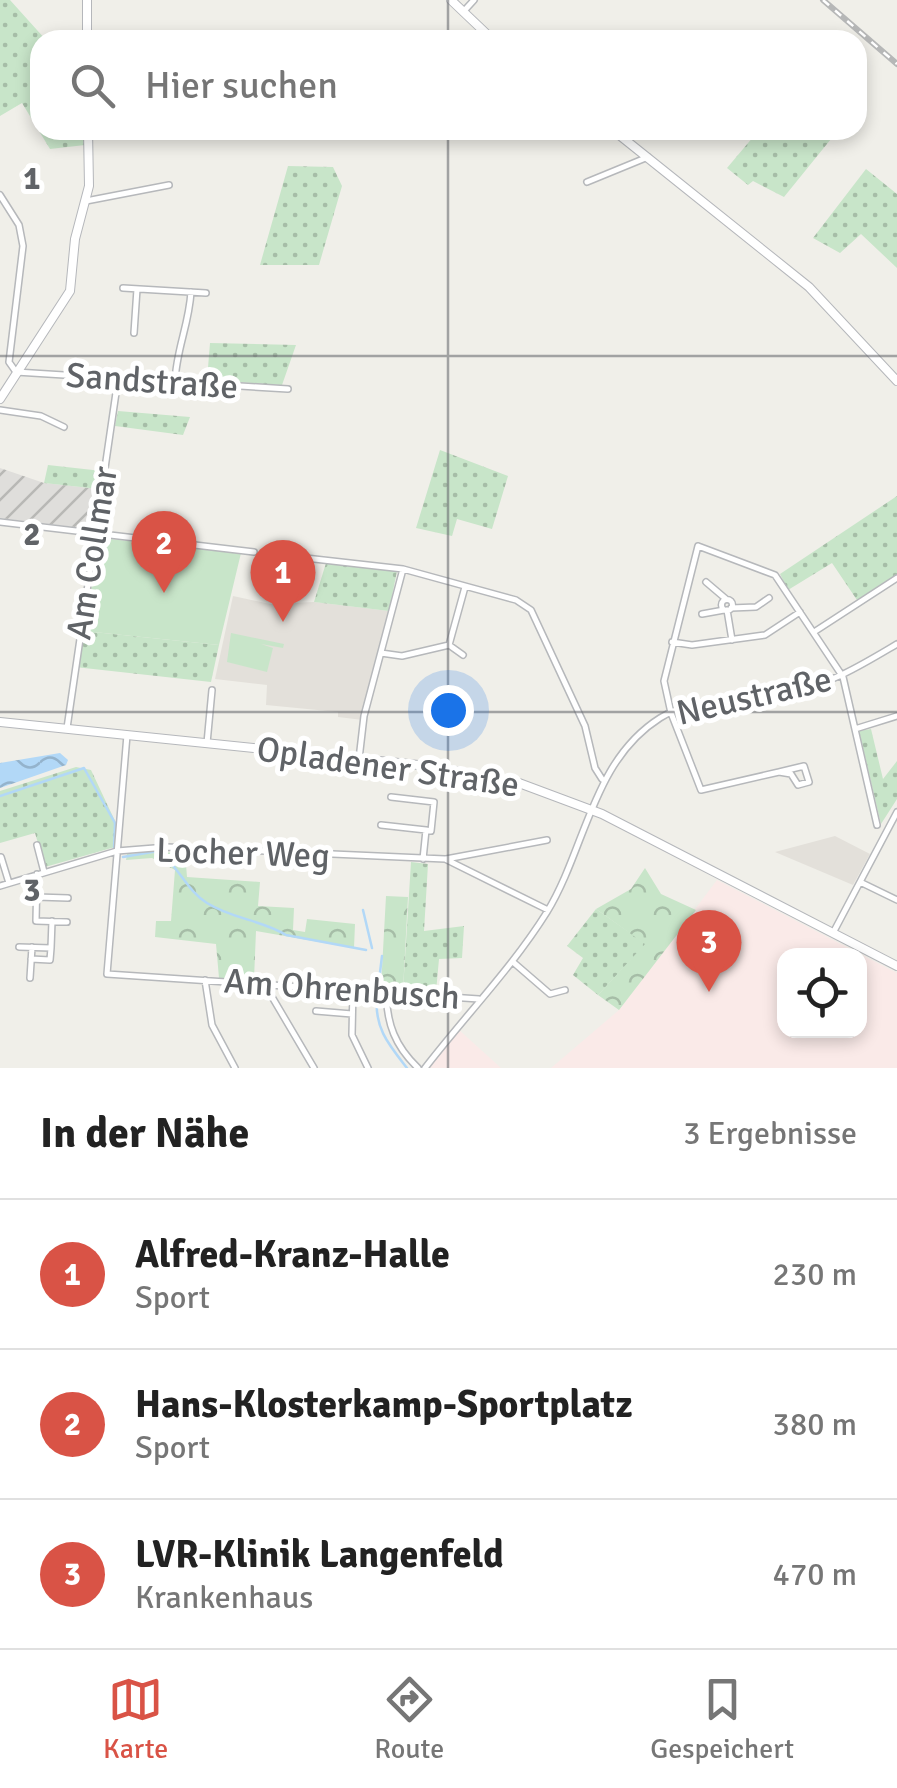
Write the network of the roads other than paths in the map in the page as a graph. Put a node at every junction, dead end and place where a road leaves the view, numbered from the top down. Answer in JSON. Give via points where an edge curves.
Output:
{"nodes":[{"id":1,"x":88,"y":0,"type":"edge"},
{"id":2,"x":450,"y":0,"type":"edge"},
{"id":3,"x":474,"y":0,"type":"edge"},
{"id":4,"x":464,"y":12,"type":"junction"},
{"id":5,"x":87,"y":30,"type":"edge"},
{"id":6,"x":485,"y":30,"type":"edge"},
{"id":7,"x":88,"y":140,"type":"edge"},
{"id":8,"x":626,"y":140,"type":"edge"},
{"id":9,"x":648,"y":158,"type":"junction"},
{"id":10,"x":587,"y":182,"type":"dead end"},
{"id":11,"x":169,"y":185,"type":"dead end"},
{"id":12,"x":0,"y":194,"type":"edge"},
{"id":13,"x":86,"y":201,"type":"junction"},
{"id":14,"x":123,"y":288,"type":"dead end"},
{"id":15,"x":137,"y":289,"type":"junction"},
{"id":16,"x":191,"y":292,"type":"junction"},
{"id":17,"x":206,"y":293,"type":"dead end"},
{"id":18,"x":134,"y":332,"type":"dead end"},
{"id":19,"x":16,"y":372,"type":"junction"},
{"id":20,"x":118,"y":379,"type":"junction"},
{"id":21,"x":175,"y":382,"type":"junction"},
{"id":22,"x":897,"y":382,"type":"edge"},
{"id":23,"x":288,"y":389,"type":"dead end"},
{"id":24,"x":0,"y":399,"type":"edge"},
{"id":25,"x":0,"y":410,"type":"edge"},
{"id":26,"x":64,"y":427,"type":"dead end"},
{"id":27,"x":0,"y":522,"type":"edge"},
{"id":28,"x":96,"y":532,"type":"junction"},
{"id":29,"x":254,"y":552,"type":"dead end"},
{"id":30,"x":279,"y":555,"type":"dead end"},
{"id":31,"x":403,"y":569,"type":"junction"},
{"id":32,"x":897,"y":578,"type":"edge"},
{"id":33,"x":706,"y":582,"type":"dead end"},
{"id":34,"x":465,"y":587,"type":"junction"},
{"id":35,"x":769,"y":598,"type":"dead end"},
{"id":36,"x":727,"y":609,"type":"junction"},
{"id":37,"x":800,"y":612,"type":"junction"},
{"id":38,"x":702,"y":614,"type":"dead end"},
{"id":39,"x":814,"y":632,"type":"junction"},
{"id":40,"x":732,"y":640,"type":"junction"},
{"id":41,"x":671,"y":642,"type":"junction"},
{"id":42,"x":449,"y":644,"type":"junction"},
{"id":43,"x":897,"y":644,"type":"edge"},
{"id":44,"x":381,"y":653,"type":"junction"},
{"id":45,"x":463,"y":654,"type":"dead end"},
{"id":46,"x":843,"y":676,"type":"junction"},
{"id":47,"x":212,"y":690,"type":"dead end"},
{"id":48,"x":671,"y":713,"type":"junction"},
{"id":49,"x":897,"y":716,"type":"edge"},
{"id":50,"x":0,"y":722,"type":"edge"},
{"id":51,"x":67,"y":728,"type":"junction"},
{"id":52,"x":855,"y":729,"type":"junction"},
{"id":53,"x":127,"y":735,"type":"junction"},
{"id":54,"x":206,"y":742,"type":"junction"},
{"id":55,"x":358,"y":759,"type":"junction"},
{"id":56,"x":780,"y":772,"type":"junction"},
{"id":57,"x":602,"y":779,"type":"junction"},
{"id":58,"x":391,"y":797,"type":"dead end"},
{"id":59,"x":590,"y":809,"type":"junction"},
{"id":60,"x":897,"y":812,"type":"edge"},
{"id":61,"x":878,"y":824,"type":"dead end"},
{"id":62,"x":381,"y":825,"type":"dead end"},
{"id":63,"x":426,"y":830,"type":"junction"},
{"id":64,"x":546,"y":840,"type":"dead end"},
{"id":65,"x":36,"y":845,"type":"dead end"},
{"id":66,"x":117,"y":850,"type":"junction"},
{"id":67,"x":1,"y":857,"type":"edge"},
{"id":68,"x":424,"y":859,"type":"junction"},
{"id":69,"x":445,"y":859,"type":"junction"},
{"id":70,"x":41,"y":873,"type":"junction"},
{"id":71,"x":860,"y":882,"type":"junction"},
{"id":72,"x":9,"y":883,"type":"junction"},
{"id":73,"x":0,"y":886,"type":"edge"},
{"id":74,"x":37,"y":897,"type":"junction"},
{"id":75,"x":68,"y":898,"type":"dead end"},
{"id":76,"x":897,"y":900,"type":"edge"},
{"id":77,"x":548,"y":910,"type":"junction"},
{"id":78,"x":52,"y":922,"type":"junction"},
{"id":79,"x":67,"y":922,"type":"dead end"},
{"id":80,"x":832,"y":934,"type":"junction"},
{"id":81,"x":19,"y":946,"type":"dead end"},
{"id":82,"x":32,"y":948,"type":"junction"},
{"id":83,"x":51,"y":948,"type":"junction"},
{"id":84,"x":32,"y":959,"type":"junction"},
{"id":85,"x":512,"y":962,"type":"junction"},
{"id":86,"x":897,"y":966,"type":"edge"},
{"id":87,"x":30,"y":978,"type":"dead end"},
{"id":88,"x":206,"y":980,"type":"junction"},
{"id":89,"x":265,"y":985,"type":"junction"},
{"id":90,"x":353,"y":989,"type":"junction"},
{"id":91,"x":565,"y":990,"type":"dead end"},
{"id":92,"x":386,"y":993,"type":"junction"},
{"id":93,"x":479,"y":999,"type":"junction"},
{"id":94,"x":316,"y":1011,"type":"dead end"},
{"id":95,"x":352,"y":1014,"type":"junction"},
{"id":96,"x":236,"y":1068,"type":"edge"},
{"id":97,"x":314,"y":1068,"type":"edge"},
{"id":98,"x":368,"y":1068,"type":"edge"},
{"id":99,"x":422,"y":1068,"type":"edge"}],
"edges":[{"from":1,"to":5,"type":"main road"},
{"from":2,"to":4,"type":"main road"},
{"from":3,"to":4,"type":"street"},
{"from":4,"to":6,"type":"main road"},
{"from":7,"to":13,"type":"main road"},
{"from":8,"to":9,"type":"main road"},
{"from":9,"to":10,"type":"street"},
{"from":9,"to":22,"type":"main road","via":[[808,287]]},
{"from":11,"to":13,"type":"street"},
{"from":12,"to":19,"type":"street","via":[[23,246],[9,362]]},
{"from":13,"to":19,"type":"main road","via":[[70,291]]},
{"from":14,"to":15,"type":"street"},
{"from":15,"to":16,"type":"street"},
{"from":15,"to":18,"type":"street"},
{"from":16,"to":17,"type":"street"},
{"from":16,"to":21,"type":"street"},
{"from":19,"to":20,"type":"street","name":"Sandstraße"},
{"from":19,"to":24,"type":"main road"},
{"from":20,"to":21,"type":"street","name":"Sandstraße"},
{"from":20,"to":28,"type":"street","name":"Am Collmar"},
{"from":21,"to":23,"type":"street","name":"Sandstraße"},
{"from":25,"to":26,"type":"street"},
{"from":27,"to":28,"type":"street"},
{"from":28,"to":29,"type":"street"},
{"from":28,"to":51,"type":"street","name":"Am Collmar"},
{"from":30,"to":31,"type":"street"},
{"from":31,"to":34,"type":"street"},
{"from":31,"to":44,"type":"street"},
{"from":32,"to":39,"type":"street"},
{"from":33,"to":36,"type":"street","via":[[726,599],[721,604]]},
{"from":34,"to":42,"type":"street"},
{"from":34,"to":57,"type":"street","via":[[531,610]]},
{"from":35,"to":36,"type":"street","via":[[756,607]]},
{"from":36,"to":38,"type":"street"},
{"from":36,"to":40,"type":"street"},
{"from":37,"to":39,"type":"street"},
{"from":37,"to":40,"type":"street","via":[[765,635]]},
{"from":37,"to":41,"type":"street","via":[[775,575],[698,546]]},
{"from":39,"to":46,"type":"street"},
{"from":40,"to":41,"type":"street"},
{"from":41,"to":48,"type":"street","via":[[664,680]]},
{"from":42,"to":44,"type":"street","via":[[402,656]]},
{"from":42,"to":45,"type":"street"},
{"from":43,"to":46,"type":"street","name":"Neustraße"},
{"from":44,"to":55,"type":"street"},
{"from":46,"to":48,"type":"street","name":"Neustraße"},
{"from":46,"to":52,"type":"street"},
{"from":47,"to":54,"type":"street"},
{"from":48,"to":56,"type":"street","via":[[701,790]]},
{"from":48,"to":57,"type":"street","name":"Neustraße","via":[[650,726]]},
{"from":49,"to":52,"type":"street"},
{"from":50,"to":51,"type":"main road","name":"Opladener Straße"},
{"from":51,"to":53,"type":"main road","name":"Opladener Straße"},
{"from":52,"to":61,"type":"street"},
{"from":53,"to":54,"type":"main road","name":"Opladener Straße"},
{"from":53,"to":66,"type":"street"},
{"from":54,"to":55,"type":"main road","name":"Opladener Straße"},
{"from":55,"to":59,"type":"main road","name":"Opladener Straße","via":[[493,777]]},
{"from":56,"to":56,"type":"street","via":[[798,785],[809,782],[804,766]]},
{"from":57,"to":59,"type":"street","name":"Neustraße"},
{"from":58,"to":63,"type":"street","via":[[434,802]]},
{"from":59,"to":77,"type":"street","name":"Neustraße","via":[[581,845]]},
{"from":59,"to":80,"type":"main road","name":"Opladener Straße"},
{"from":60,"to":71,"type":"street"},
{"from":62,"to":63,"type":"street"},
{"from":63,"to":68,"type":"street"},
{"from":64,"to":69,"type":"street","name":"Locher Weg"},
{"from":65,"to":70,"type":"street"},
{"from":66,"to":68,"type":"street","name":"Locher Weg"},
{"from":66,"to":70,"type":"street","name":"Locher Weg"},
{"from":66,"to":88,"type":"street","name":"Am Ohrenbusch","via":[[107,974]]},
{"from":67,"to":72,"type":"street"},
{"from":68,"to":69,"type":"street","name":"Locher Weg"},
{"from":69,"to":77,"type":"street","name":"Locher Weg"},
{"from":70,"to":72,"type":"street","name":"Locher Weg"},
{"from":70,"to":74,"type":"street"},
{"from":71,"to":76,"type":"street"},
{"from":71,"to":80,"type":"street"},
{"from":72,"to":73,"type":"street","name":"Locher Weg"},
{"from":74,"to":75,"type":"street"},
{"from":74,"to":78,"type":"street","via":[[36,921]]},
{"from":77,"to":85,"type":"street","name":"Neustraße"},
{"from":78,"to":79,"type":"street"},
{"from":78,"to":83,"type":"street"},
{"from":80,"to":86,"type":"main road","name":"Opladener Straße"},
{"from":81,"to":82,"type":"street"},
{"from":82,"to":83,"type":"street"},
{"from":82,"to":84,"type":"street"},
{"from":83,"to":84,"type":"street","via":[[50,960]]},
{"from":84,"to":87,"type":"street"},
{"from":85,"to":91,"type":"street","via":[[550,994]]},
{"from":85,"to":93,"type":"street","name":"Neustraße"},
{"from":88,"to":89,"type":"street","name":"Am Ohrenbusch"},
{"from":88,"to":96,"type":"street","name":"Am Ohrenbusch","via":[[212,1025]]},
{"from":89,"to":90,"type":"street","name":"Am Ohrenbusch"},
{"from":89,"to":97,"type":"street"},
{"from":90,"to":92,"type":"street","name":"Am Ohrenbusch"},
{"from":90,"to":95,"type":"street"},
{"from":92,"to":93,"type":"street","name":"Am Ohrenbusch"},
{"from":92,"to":99,"type":"street","via":[[389,1028],[404,1055]]},
{"from":93,"to":99,"type":"street","name":"Neustraße"},
{"from":94,"to":95,"type":"street"},
{"from":95,"to":98,"type":"street","via":[[356,1051]]}]}
